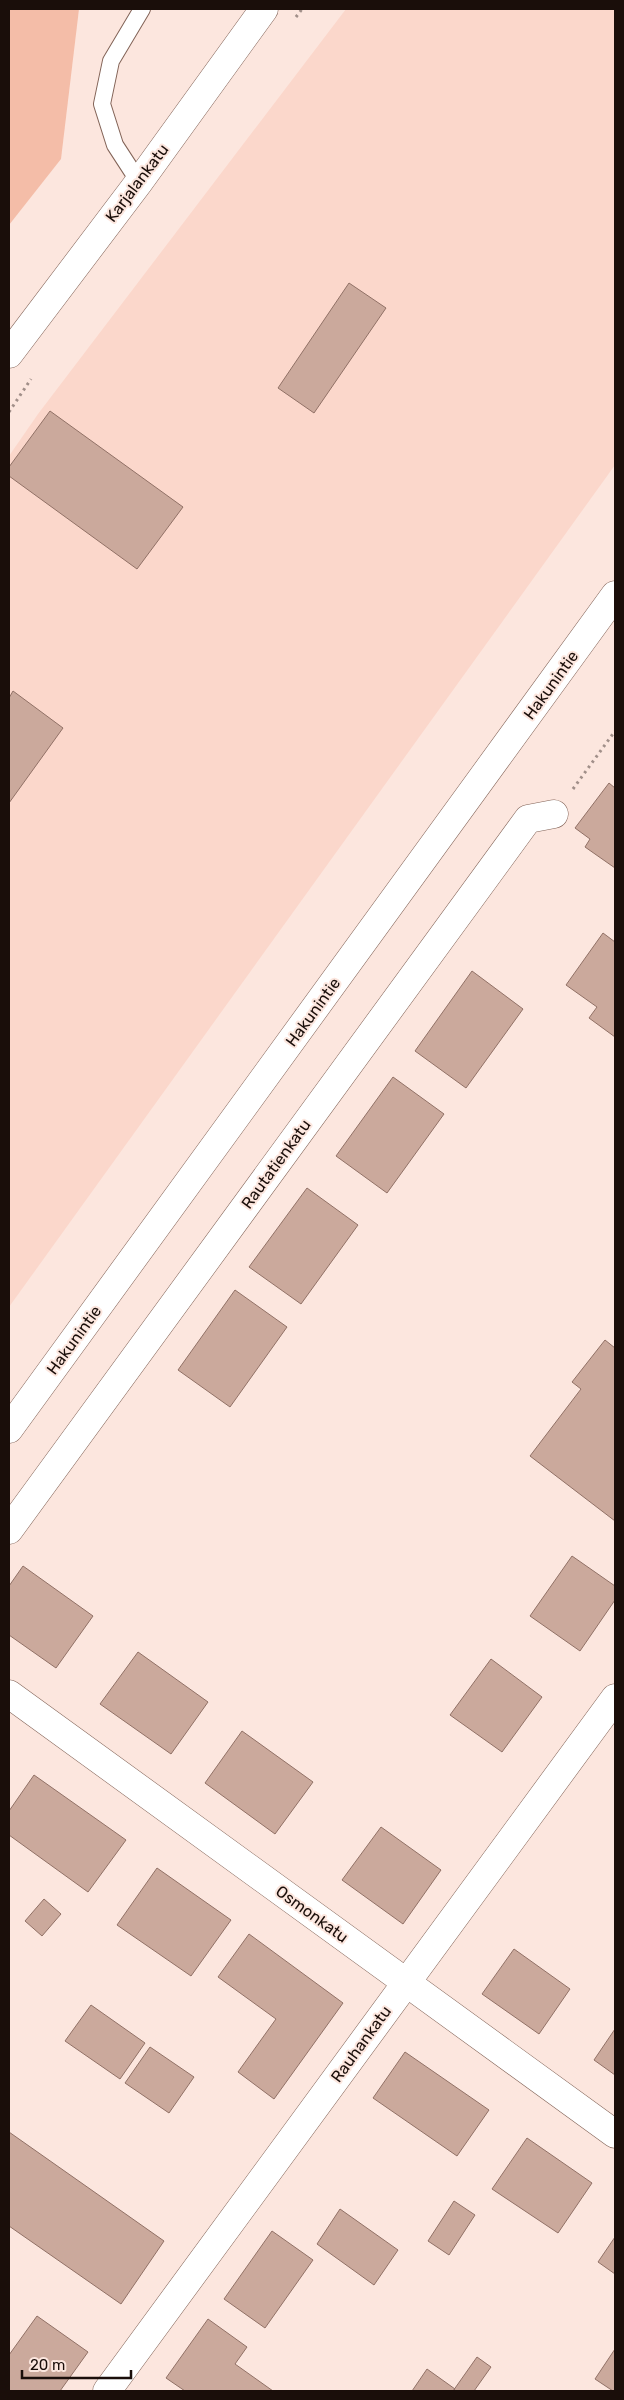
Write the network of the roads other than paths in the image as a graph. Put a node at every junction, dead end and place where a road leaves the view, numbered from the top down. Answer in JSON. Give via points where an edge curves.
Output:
{"nodes":[{"id":1,"x":142,"y":9,"type":"edge"},
{"id":2,"x":264,"y":9,"type":"edge"},
{"id":3,"x":139,"y":182,"type":"junction"},
{"id":4,"x":9,"y":354,"type":"edge"},
{"id":5,"x":615,"y":595,"type":"edge"},
{"id":6,"x":554,"y":814,"type":"dead end"},
{"id":7,"x":9,"y":1429,"type":"edge"},
{"id":8,"x":9,"y":1530,"type":"edge"},
{"id":9,"x":9,"y":1694,"type":"edge"},
{"id":10,"x":615,"y":1698,"type":"edge"},
{"id":11,"x":406,"y":1982,"type":"junction"},
{"id":12,"x":615,"y":2134,"type":"edge"},
{"id":13,"x":107,"y":2391,"type":"edge"}],
"edges":[{"from":1,"to":3,"type":"lane","via":[[111,61],[102,104],[116,144]]},
{"from":2,"to":3,"type":"main road","name":"Karjalankatu"},
{"from":3,"to":4,"type":"main road","name":"Karjalankatu"},
{"from":5,"to":7,"type":"main road","name":"Hakunintie"},
{"from":6,"to":8,"type":"main road","name":"Rautatienkatu","via":[[528,819]]},
{"from":9,"to":11,"type":"main road","name":"Osmonkatu"},
{"from":10,"to":11,"type":"main road","name":"Rauhankatu"},
{"from":11,"to":12,"type":"main road","name":"Osmonkatu"},
{"from":11,"to":13,"type":"main road","name":"Rauhankatu"}]}
